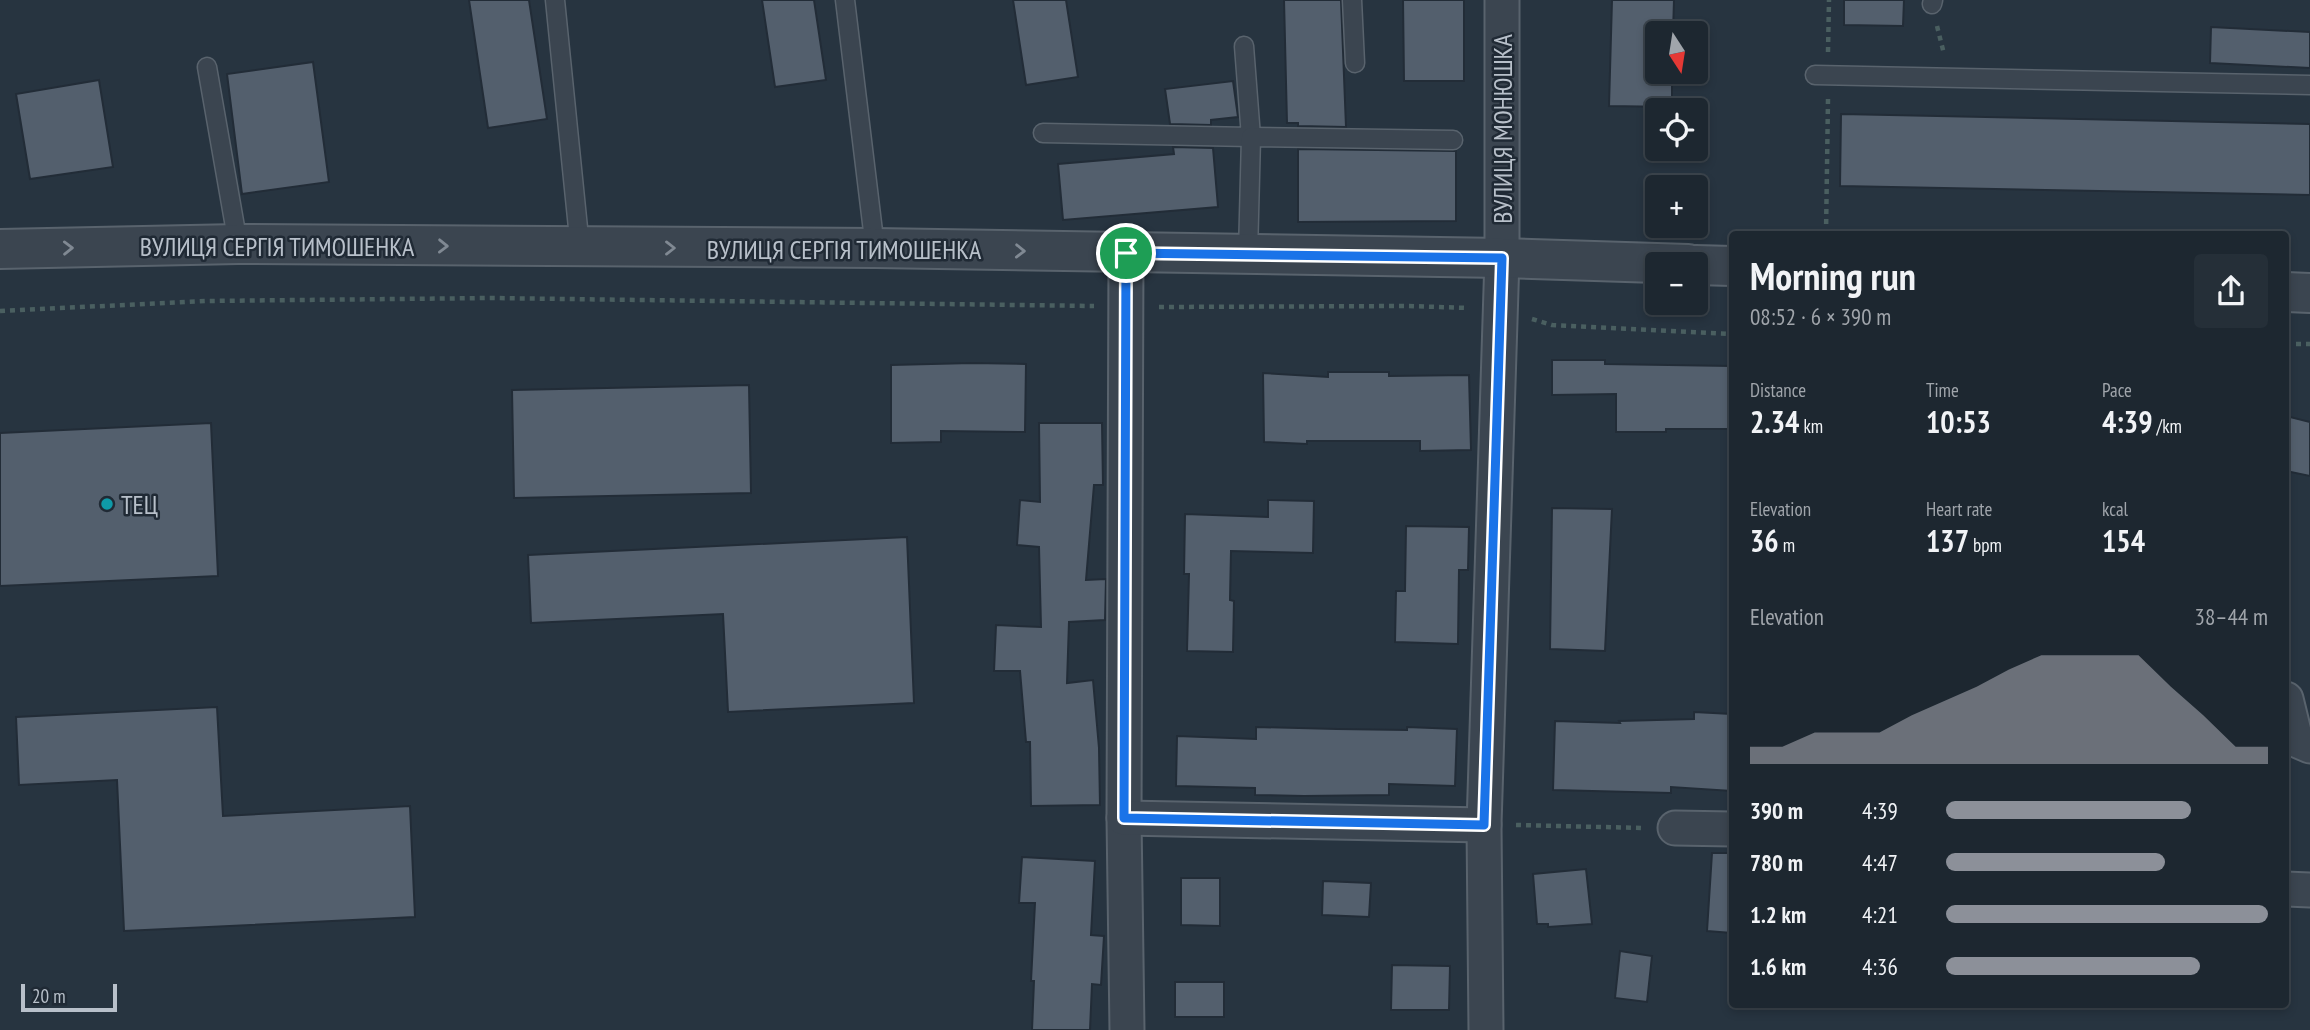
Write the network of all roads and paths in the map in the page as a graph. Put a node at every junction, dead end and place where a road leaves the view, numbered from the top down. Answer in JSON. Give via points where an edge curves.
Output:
{"nodes":[{"id":1,"x":555,"y":0,"type":"edge"},
{"id":2,"x":845,"y":0,"type":"edge"},
{"id":3,"x":1352,"y":0,"type":"edge"},
{"id":4,"x":1502,"y":0,"type":"edge"},
{"id":5,"x":1829,"y":0,"type":"edge"},
{"id":6,"x":1932,"y":2,"type":"edge"},
{"id":7,"x":1244,"y":46,"type":"dead end"},
{"id":8,"x":1355,"y":63,"type":"dead end"},
{"id":9,"x":207,"y":67,"type":"dead end"},
{"id":10,"x":1822,"y":75,"type":"junction"},
{"id":11,"x":1950,"y":78,"type":"junction"},
{"id":12,"x":2310,"y":85,"type":"edge"},
{"id":13,"x":1043,"y":134,"type":"dead end"},
{"id":14,"x":1251,"y":136,"type":"junction"},
{"id":15,"x":1453,"y":140,"type":"dead end"},
{"id":16,"x":1826,"y":231,"type":"edge"},
{"id":17,"x":238,"y":244,"type":"junction"},
{"id":18,"x":580,"y":248,"type":"junction"},
{"id":19,"x":875,"y":248,"type":"junction"},
{"id":20,"x":0,"y":249,"type":"edge"},
{"id":21,"x":1126,"y":253,"type":"junction"},
{"id":22,"x":1248,"y":254,"type":"junction"},
{"id":23,"x":1502,"y":258,"type":"junction"},
{"id":24,"x":1645,"y":263,"type":"edge"},
{"id":25,"x":1708,"y":265,"type":"edge"},
{"id":26,"x":1729,"y":266,"type":"edge"},
{"id":27,"x":2289,"y":292,"type":"edge"},
{"id":28,"x":2310,"y":293,"type":"edge"},
{"id":29,"x":1126,"y":307,"type":"junction"},
{"id":30,"x":1500,"y":309,"type":"junction"},
{"id":31,"x":0,"y":311,"type":"edge"},
{"id":32,"x":1729,"y":334,"type":"edge"},
{"id":33,"x":2289,"y":344,"type":"edge"},
{"id":34,"x":2310,"y":344,"type":"edge"},
{"id":35,"x":2289,"y":710,"type":"edge"},
{"id":36,"x":2310,"y":746,"type":"edge"},
{"id":37,"x":1124,"y":818,"type":"junction"},
{"id":38,"x":1484,"y":825,"type":"junction"},
{"id":39,"x":1675,"y":828,"type":"joint"},
{"id":40,"x":1729,"y":829,"type":"edge"},
{"id":41,"x":2289,"y":889,"type":"edge"},
{"id":42,"x":2310,"y":890,"type":"edge"},
{"id":43,"x":1127,"y":1030,"type":"edge"},
{"id":44,"x":1486,"y":1030,"type":"edge"}],
"edges":[{"from":1,"to":18,"type":"lane"},
{"from":2,"to":19,"type":"lane"},
{"from":3,"to":8,"type":"lane"},
{"from":4,"to":23,"type":"street","name":"ВУЛИЦЯ МОНЮШКА"},
{"from":5,"to":10,"type":"path"},
{"from":6,"to":11,"type":"path"},
{"from":7,"to":14,"type":"lane"},
{"from":9,"to":17,"type":"lane"},
{"from":10,"to":11,"type":"lane"},
{"from":10,"to":16,"type":"path"},
{"from":11,"to":12,"type":"lane"},
{"from":13,"to":14,"type":"lane"},
{"from":14,"to":15,"type":"lane"},
{"from":14,"to":22,"type":"lane"},
{"from":17,"to":18,"type":"street","name":"ВУЛИЦЯ СЕРГІЯ ТИМОШЕНКА","one_way":true},
{"from":20,"to":17,"type":"street","name":"ВУЛИЦЯ СЕРГІЯ ТИМОШЕНКА","one_way":true},
{"from":18,"to":19,"type":"street","name":"ВУЛИЦЯ СЕРГІЯ ТИМОШЕНКА","one_way":true},
{"from":19,"to":21,"type":"street","name":"ВУЛИЦЯ СЕРГІЯ ТИМОШЕНКА","one_way":true},
{"from":21,"to":22,"type":"street","name":"ВУЛИЦЯ СЕРГІЯ ТИМОШЕНКА"},
{"from":21,"to":29,"type":"street"},
{"from":22,"to":23,"type":"street","name":"ВУЛИЦЯ СЕРГІЯ ТИМОШЕНКА"},
{"from":23,"to":24,"type":"street","name":"ВУЛИЦЯ СЕРГІЯ ТИМОШЕНКА"},
{"from":23,"to":30,"type":"street","name":"ВУЛИЦЯ МОНЮШКА"},
{"from":25,"to":26,"type":"street"},
{"from":27,"to":28,"type":"street"},
{"from":29,"to":30,"type":"path"},
{"from":29,"to":31,"type":"path","via":[[491,298],[205,301]]},
{"from":29,"to":37,"type":"street"},
{"from":30,"to":32,"type":"path","via":[[1552,325]]},
{"from":30,"to":38,"type":"street","name":"ВУЛИЦЯ МОНЮШКА"},
{"from":33,"to":34,"type":"path"},
{"from":35,"to":36,"type":"street","via":[[2297,740]]},
{"from":37,"to":38,"type":"street"},
{"from":37,"to":43,"type":"street"},
{"from":38,"to":39,"type":"path"},
{"from":38,"to":44,"type":"street","name":"ВУЛИЦЯ МОНЮШКА"},
{"from":39,"to":40,"type":"street"},
{"from":41,"to":42,"type":"street"}]}
